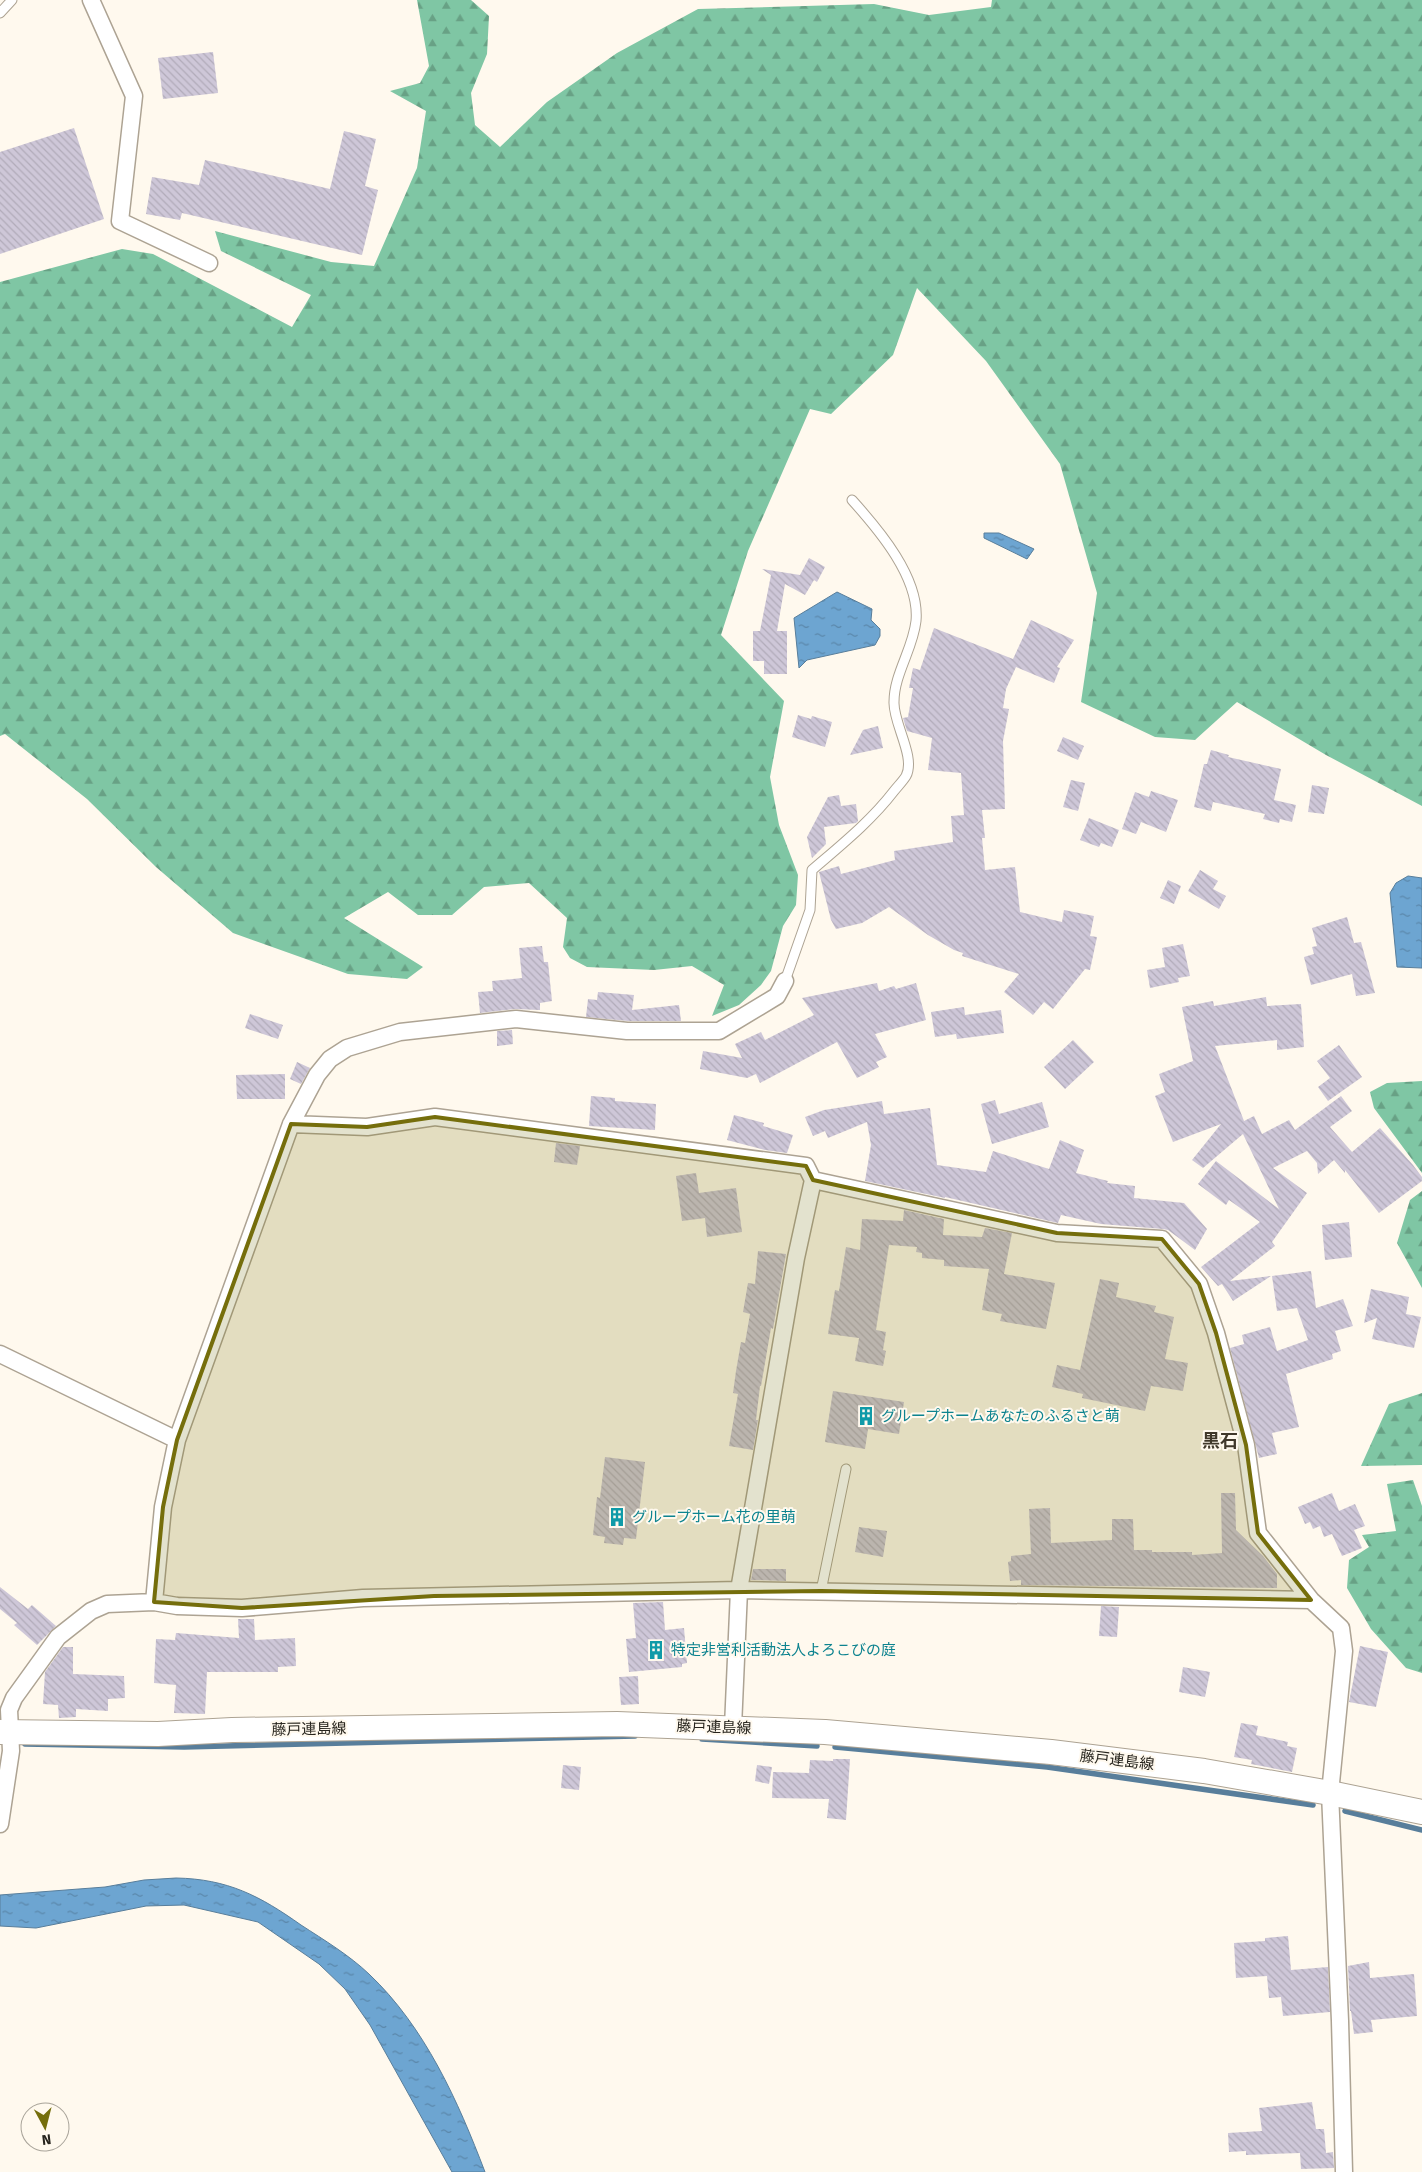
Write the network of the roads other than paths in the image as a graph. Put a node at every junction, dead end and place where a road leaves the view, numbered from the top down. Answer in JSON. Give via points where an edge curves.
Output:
{"nodes":[{"id":1,"x":12,"y":0,"type":"edge"},
{"id":2,"x":91,"y":0,"type":"edge"},
{"id":3,"x":0,"y":13,"type":"edge"},
{"id":4,"x":209,"y":263,"type":"dead end"},
{"id":5,"x":852,"y":500,"type":"dead end"},
{"id":6,"x":785,"y":981,"type":"joint"},
{"id":7,"x":291,"y":1124,"type":"junction"},
{"id":8,"x":813,"y":1180,"type":"junction"},
{"id":9,"x":0,"y":1354,"type":"edge"},
{"id":10,"x":177,"y":1440,"type":"junction"},
{"id":11,"x":846,"y":1469,"type":"dead end"},
{"id":12,"x":739,"y":1590,"type":"junction"},
{"id":13,"x":822,"y":1591,"type":"junction"},
{"id":14,"x":1311,"y":1600,"type":"junction"},
{"id":15,"x":154,"y":1602,"type":"junction"},
{"id":16,"x":733,"y":1727,"type":"junction"},
{"id":17,"x":8,"y":1739,"type":"edge"},
{"id":18,"x":1330,"y":1793,"type":"junction"},
{"id":19,"x":1422,"y":1812,"type":"edge"},
{"id":20,"x":0,"y":1824,"type":"edge"},
{"id":21,"x":1344,"y":2172,"type":"edge"}],
"edges":[{"from":1,"to":3,"type":"lane"},
{"from":2,"to":4,"type":"street","via":[[134,96],[120,222]]},
{"from":5,"to":6,"type":"lane","via":[[868,517],[906,572],[913,596],[916,621],[894,704],[906,753],[907,775],[856,833],[812,870],[810,910]]},
{"from":6,"to":7,"type":"street","via":[[776,996],[719,1031],[627,1031],[516,1019],[400,1032],[347,1048],[330,1059],[317,1075]]},
{"from":7,"to":8,"type":"street","via":[[367,1126],[435,1117],[806,1166]]},
{"from":7,"to":10,"type":"street"},
{"from":8,"to":12,"type":"street","via":[[794,1267]]},
{"from":8,"to":14,"type":"street","via":[[1057,1233],[1162,1239],[1199,1284],[1216,1333],[1246,1445],[1258,1533]]},
{"from":9,"to":10,"type":"street"},
{"from":10,"to":15,"type":"street","via":[[163,1507]]},
{"from":11,"to":13,"type":"lane"},
{"from":12,"to":13,"type":"street"},
{"from":12,"to":15,"type":"street","via":[[372,1598],[242,1608]]},
{"from":12,"to":16,"type":"street"},
{"from":13,"to":14,"type":"street"},
{"from":14,"to":18,"type":"street","via":[[1341,1628],[1344,1652]]},
{"from":15,"to":17,"type":"street","via":[[107,1604],[91,1611],[58,1637],[14,1698],[9,1710]]},
{"from":16,"to":17,"type":"main road","name":"藤戸連島線","via":[[617,1724],[232,1730]]},
{"from":16,"to":18,"type":"main road","name":"藤戸連島線","via":[[916,1738],[1051,1752],[1204,1771]]},
{"from":17,"to":20,"type":"street"},
{"from":18,"to":19,"type":"main road","name":"藤戸連島線"},
{"from":18,"to":21,"type":"street"}]}
